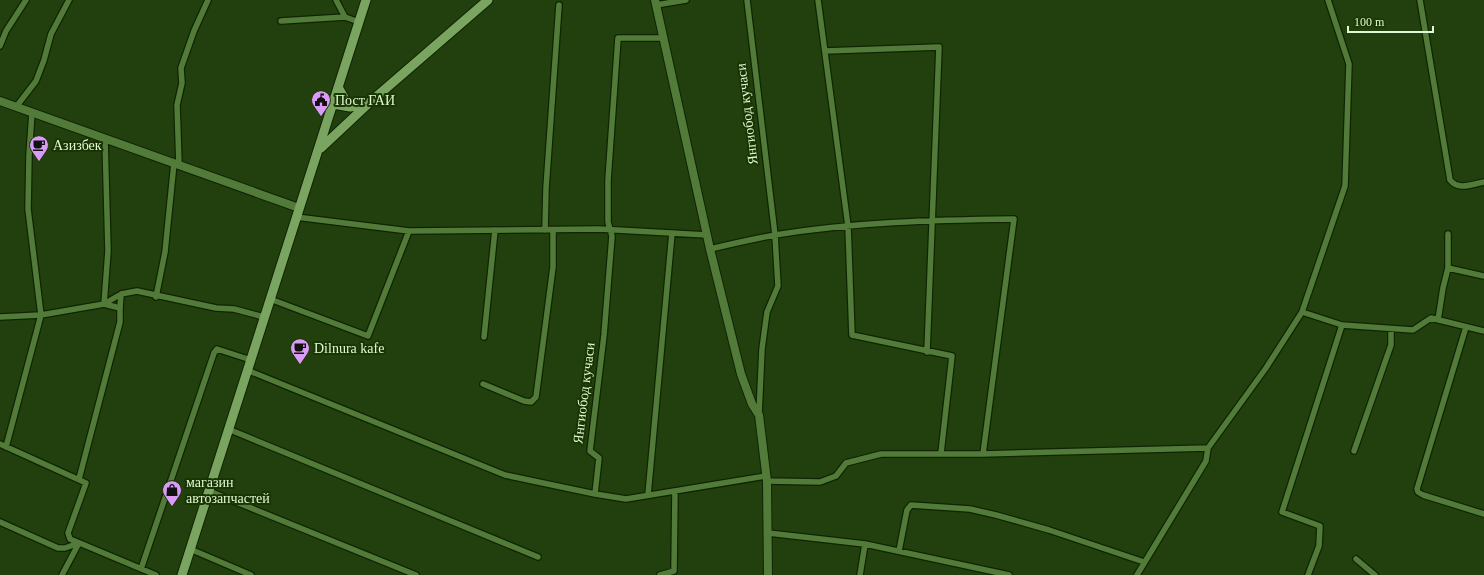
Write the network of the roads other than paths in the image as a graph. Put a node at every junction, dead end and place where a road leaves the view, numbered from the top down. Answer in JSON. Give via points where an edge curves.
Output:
{"nodes":[{"id":1,"x":26,"y":0,"type":"edge"},
{"id":2,"x":69,"y":0,"type":"edge"},
{"id":3,"x":208,"y":0,"type":"edge"},
{"id":4,"x":336,"y":0,"type":"edge"},
{"id":5,"x":366,"y":0,"type":"edge"},
{"id":6,"x":488,"y":0,"type":"edge"},
{"id":7,"x":686,"y":0,"type":"edge"},
{"id":8,"x":747,"y":0,"type":"edge"},
{"id":9,"x":818,"y":0,"type":"edge"},
{"id":10,"x":1328,"y":0,"type":"edge"},
{"id":11,"x":1420,"y":0,"type":"edge"},
{"id":12,"x":655,"y":2,"type":"edge"},
{"id":13,"x":559,"y":5,"type":"dead end"},
{"id":14,"x":345,"y":17,"type":"junction"},
{"id":15,"x":281,"y":21,"type":"dead end"},
{"id":16,"x":359,"y":22,"type":"junction"},
{"id":17,"x":663,"y":38,"type":"junction"},
{"id":18,"x":0,"y":46,"type":"edge"},
{"id":19,"x":825,"y":51,"type":"junction"},
{"id":20,"x":338,"y":87,"type":"junction"},
{"id":21,"x":0,"y":101,"type":"edge"},
{"id":22,"x":369,"y":103,"type":"junction"},
{"id":23,"x":333,"y":104,"type":"junction"},
{"id":24,"x":355,"y":106,"type":"junction"},
{"id":25,"x":16,"y":107,"type":"junction"},
{"id":26,"x":32,"y":113,"type":"junction"},
{"id":27,"x":105,"y":139,"type":"junction"},
{"id":28,"x":320,"y":148,"type":"junction"},
{"id":29,"x":177,"y":164,"type":"junction"},
{"id":30,"x":1484,"y":182,"type":"edge"},
{"id":31,"x":298,"y":213,"type":"junction"},
{"id":32,"x":933,"y":220,"type":"junction"},
{"id":33,"x":848,"y":226,"type":"junction"},
{"id":34,"x":610,"y":229,"type":"junction"},
{"id":35,"x":495,"y":230,"type":"junction"},
{"id":36,"x":545,"y":230,"type":"junction"},
{"id":37,"x":553,"y":230,"type":"junction"},
{"id":38,"x":409,"y":231,"type":"junction"},
{"id":39,"x":672,"y":233,"type":"junction"},
{"id":40,"x":1448,"y":234,"type":"dead end"},
{"id":41,"x":707,"y":235,"type":"junction"},
{"id":42,"x":775,"y":235,"type":"junction"},
{"id":43,"x":710,"y":249,"type":"junction"},
{"id":44,"x":1448,"y":268,"type":"junction"},
{"id":45,"x":1484,"y":276,"type":"edge"},
{"id":46,"x":121,"y":294,"type":"junction"},
{"id":47,"x":156,"y":296,"type":"junction"},
{"id":48,"x":270,"y":299,"type":"junction"},
{"id":49,"x":104,"y":304,"type":"junction"},
{"id":50,"x":120,"y":308,"type":"junction"},
{"id":51,"x":1302,"y":312,"type":"junction"},
{"id":52,"x":41,"y":315,"type":"junction"},
{"id":53,"x":0,"y":317,"type":"edge"},
{"id":54,"x":264,"y":317,"type":"junction"},
{"id":55,"x":1438,"y":320,"type":"junction"},
{"id":56,"x":1342,"y":325,"type":"junction"},
{"id":57,"x":1466,"y":327,"type":"junction"},
{"id":58,"x":1391,"y":329,"type":"junction"},
{"id":59,"x":1484,"y":331,"type":"edge"},
{"id":60,"x":484,"y":338,"type":"dead end"},
{"id":61,"x":927,"y":352,"type":"junction"},
{"id":62,"x":251,"y":360,"type":"junction"},
{"id":63,"x":248,"y":370,"type":"junction"},
{"id":64,"x":483,"y":384,"type":"dead end"},
{"id":65,"x":759,"y":415,"type":"junction"},
{"id":66,"x":228,"y":429,"type":"junction"},
{"id":67,"x":3,"y":446,"type":"edge"},
{"id":68,"x":1208,"y":448,"type":"junction"},
{"id":69,"x":1354,"y":451,"type":"dead end"},
{"id":70,"x":942,"y":453,"type":"junction"},
{"id":71,"x":983,"y":454,"type":"junction"},
{"id":72,"x":766,"y":478,"type":"junction"},
{"id":73,"x":79,"y":479,"type":"junction"},
{"id":74,"x":209,"y":491,"type":"junction"},
{"id":75,"x":675,"y":491,"type":"junction"},
{"id":76,"x":595,"y":494,"type":"junction"},
{"id":77,"x":648,"y":496,"type":"junction"},
{"id":78,"x":1484,"y":514,"type":"edge"},
{"id":79,"x":0,"y":522,"type":"edge"},
{"id":80,"x":768,"y":533,"type":"junction"},
{"id":81,"x":79,"y":543,"type":"junction"},
{"id":82,"x":865,"y":544,"type":"junction"},
{"id":83,"x":190,"y":549,"type":"junction"},
{"id":84,"x":900,"y":551,"type":"junction"},
{"id":85,"x":538,"y":557,"type":"dead end"},
{"id":86,"x":1356,"y":559,"type":"dead end"},
{"id":87,"x":1144,"y":562,"type":"junction"},
{"id":88,"x":141,"y":569,"type":"junction"},
{"id":89,"x":673,"y":573,"type":"edge"},
{"id":90,"x":62,"y":575,"type":"edge"},
{"id":91,"x":156,"y":575,"type":"edge"},
{"id":92,"x":182,"y":575,"type":"edge"},
{"id":93,"x":252,"y":575,"type":"edge"},
{"id":94,"x":416,"y":575,"type":"edge"},
{"id":95,"x":660,"y":575,"type":"edge"},
{"id":96,"x":768,"y":575,"type":"edge"},
{"id":97,"x":860,"y":575,"type":"edge"},
{"id":98,"x":1009,"y":575,"type":"edge"},
{"id":99,"x":1137,"y":575,"type":"edge"},
{"id":100,"x":1308,"y":575,"type":"edge"},
{"id":101,"x":1375,"y":575,"type":"edge"}],
"edges":[{"from":1,"to":18,"type":"street","via":[[6,31]]},
{"from":2,"to":25,"type":"street","via":[[51,34],[36,81]]},
{"from":3,"to":29,"type":"street","via":[[194,31],[182,68],[182,83],[177,105]]},
{"from":4,"to":14,"type":"street"},
{"from":5,"to":16,"type":"main road"},
{"from":6,"to":22,"type":"main road"},
{"from":7,"to":12,"type":"street","name":"Янгиобод кучаси"},
{"from":8,"to":42,"type":"street","name":"Янгиобод кучаси"},
{"from":9,"to":19,"type":"street"},
{"from":10,"to":51,"type":"street","via":[[1349,64],[1345,186]]},
{"from":11,"to":30,"type":"street","via":[[1450,180],[1454,186],[1459,187]]},
{"from":12,"to":17,"type":"street","name":"Янгиобод кучаси"},
{"from":13,"to":36,"type":"street"},
{"from":14,"to":15,"type":"street"},
{"from":14,"to":16,"type":"street"},
{"from":16,"to":20,"type":"main road"},
{"from":17,"to":34,"type":"street","name":"Янгиобод кучаси","via":[[618,38],[608,180]]},
{"from":17,"to":41,"type":"street","name":"Янгиобод кучаси"},
{"from":19,"to":32,"type":"street","via":[[939,47]]},
{"from":19,"to":33,"type":"street"},
{"from":20,"to":23,"type":"main road"},
{"from":20,"to":24,"type":"main road","via":[[346,100]]},
{"from":21,"to":25,"type":"street"},
{"from":22,"to":24,"type":"main road"},
{"from":22,"to":28,"type":"main road"},
{"from":23,"to":24,"type":"main road"},
{"from":23,"to":28,"type":"main road"},
{"from":25,"to":26,"type":"street"},
{"from":26,"to":27,"type":"street"},
{"from":26,"to":52,"type":"street","via":[[28,209]]},
{"from":27,"to":29,"type":"street"},
{"from":27,"to":49,"type":"street","via":[[108,251]]},
{"from":28,"to":31,"type":"main road"},
{"from":29,"to":31,"type":"street"},
{"from":29,"to":47,"type":"street","via":[[166,252]]},
{"from":31,"to":38,"type":"street"},
{"from":31,"to":48,"type":"main road"},
{"from":32,"to":33,"type":"street"},
{"from":32,"to":61,"type":"street"},
{"from":32,"to":71,"type":"street","via":[[1014,219]]},
{"from":33,"to":42,"type":"street"},
{"from":33,"to":61,"type":"street","via":[[852,335]]},
{"from":34,"to":37,"type":"street"},
{"from":34,"to":39,"type":"street"},
{"from":34,"to":76,"type":"street","name":"Янгиобод кучаси","via":[[612,236],[604,335],[590,451],[599,458]]},
{"from":35,"to":36,"type":"street"},
{"from":35,"to":38,"type":"street"},
{"from":35,"to":60,"type":"street"},
{"from":36,"to":37,"type":"street"},
{"from":37,"to":64,"type":"street","via":[[553,267],[536,397],[531,402],[524,401]]},
{"from":38,"to":48,"type":"street","via":[[368,336]]},
{"from":39,"to":41,"type":"street"},
{"from":39,"to":77,"type":"street"},
{"from":40,"to":44,"type":"street"},
{"from":41,"to":43,"type":"street","name":"Янгиобод кучаси"},
{"from":42,"to":43,"type":"street"},
{"from":42,"to":65,"type":"street","name":"Янгиобод кучаси","via":[[778,286],[766,320]]},
{"from":43,"to":65,"type":"street","name":"Янгиобод кучаси","via":[[741,374]]},
{"from":44,"to":45,"type":"street"},
{"from":44,"to":55,"type":"street"},
{"from":46,"to":47,"type":"street","via":[[137,291]]},
{"from":46,"to":49,"type":"street"},
{"from":46,"to":50,"type":"street"},
{"from":47,"to":54,"type":"street","via":[[234,309]]},
{"from":48,"to":54,"type":"main road"},
{"from":49,"to":50,"type":"street"},
{"from":49,"to":52,"type":"street"},
{"from":50,"to":73,"type":"street","via":[[120,322]]},
{"from":51,"to":56,"type":"street"},
{"from":51,"to":68,"type":"street","via":[[1266,368]]},
{"from":52,"to":53,"type":"street"},
{"from":52,"to":67,"type":"street"},
{"from":54,"to":62,"type":"main road"},
{"from":55,"to":57,"type":"street"},
{"from":55,"to":58,"type":"street","via":[[1431,318],[1413,330]]},
{"from":56,"to":58,"type":"street"},
{"from":56,"to":100,"type":"street","via":[[1282,512],[1320,526],[1319,546]]},
{"from":57,"to":59,"type":"street"},
{"from":57,"to":78,"type":"street","via":[[1417,489],[1423,495]]},
{"from":58,"to":69,"type":"street","via":[[1391,345]]},
{"from":61,"to":70,"type":"street","via":[[952,356]]},
{"from":62,"to":63,"type":"main road"},
{"from":62,"to":88,"type":"street","via":[[217,350],[214,353]]},
{"from":63,"to":66,"type":"main road"},
{"from":63,"to":76,"type":"street","via":[[505,474]]},
{"from":65,"to":72,"type":"street","name":"Янгиобод кучаси"},
{"from":66,"to":74,"type":"main road"},
{"from":66,"to":85,"type":"street"},
{"from":67,"to":73,"type":"street"},
{"from":68,"to":71,"type":"street"},
{"from":68,"to":87,"type":"street","via":[[1206,461]]},
{"from":70,"to":71,"type":"street"},
{"from":70,"to":72,"type":"street","via":[[881,454],[846,463],[836,476],[820,482]]},
{"from":72,"to":75,"type":"street"},
{"from":72,"to":80,"type":"street","name":"Янгиобод кучаси"},
{"from":73,"to":81,"type":"street","via":[[86,485],[68,533],[70,539]]},
{"from":74,"to":83,"type":"main road"},
{"from":74,"to":94,"type":"street"},
{"from":75,"to":77,"type":"street"},
{"from":75,"to":89,"type":"street"},
{"from":76,"to":77,"type":"street","via":[[626,499]]},
{"from":79,"to":81,"type":"street","via":[[58,548]]},
{"from":80,"to":82,"type":"street"},
{"from":80,"to":96,"type":"street","name":"Янгиобод кучаси"},
{"from":81,"to":88,"type":"street"},
{"from":81,"to":90,"type":"street"},
{"from":82,"to":84,"type":"street"},
{"from":82,"to":97,"type":"street"},
{"from":83,"to":92,"type":"main road"},
{"from":83,"to":93,"type":"street"},
{"from":84,"to":87,"type":"street","via":[[907,510],[911,505],[970,509],[996,515],[1050,530]]},
{"from":84,"to":98,"type":"street"},
{"from":86,"to":101,"type":"street"},
{"from":87,"to":99,"type":"street"},
{"from":88,"to":91,"type":"street"},
{"from":89,"to":95,"type":"street"}]}
